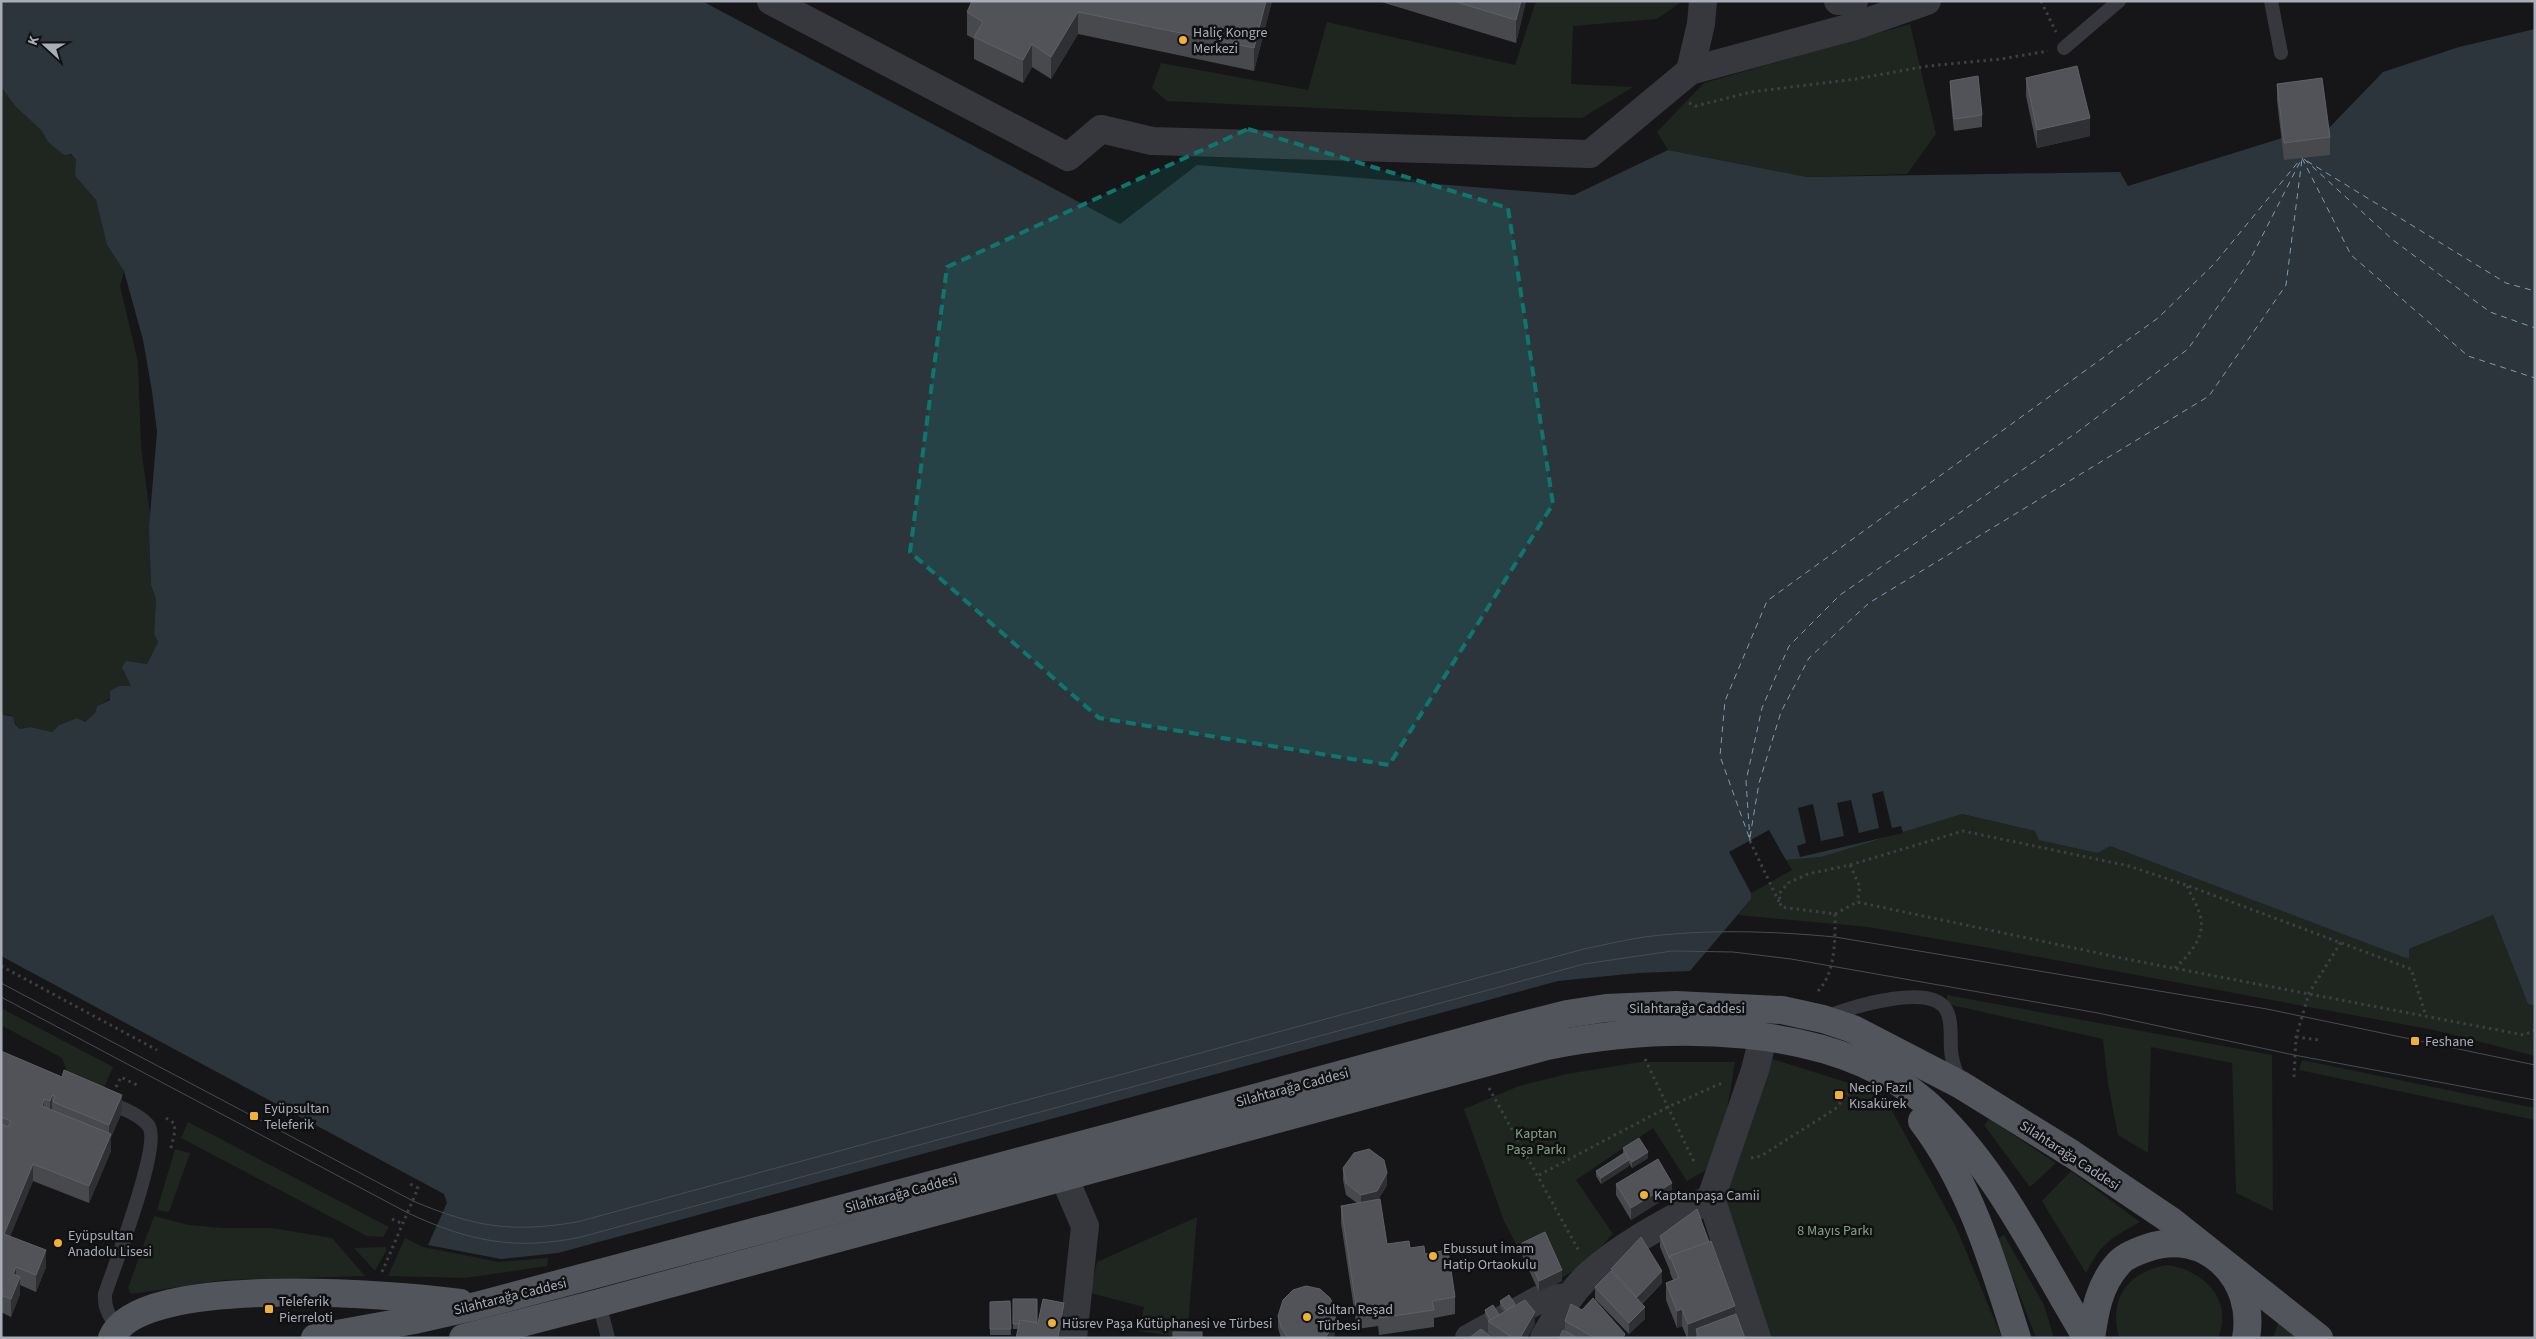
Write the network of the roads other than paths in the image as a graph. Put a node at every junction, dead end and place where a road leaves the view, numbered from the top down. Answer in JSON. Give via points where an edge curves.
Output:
{"nodes":[{"id":1,"x":771,"y":1,"type":"edge"},
{"id":2,"x":1703,"y":1,"type":"edge"},
{"id":3,"x":1838,"y":1,"type":"edge"},
{"id":4,"x":1854,"y":1,"type":"edge"},
{"id":5,"x":1927,"y":1,"type":"edge"},
{"id":6,"x":2119,"y":1,"type":"edge"},
{"id":7,"x":2272,"y":1,"type":"edge"},
{"id":8,"x":2064,"y":48,"type":"road end"},
{"id":9,"x":2281,"y":53,"type":"dead end"},
{"id":10,"x":1690,"y":71,"type":"junction"},
{"id":11,"x":1810,"y":1016,"type":"junction"},
{"id":12,"x":1763,"y":1038,"type":"junction"},
{"id":13,"x":1881,"y":1074,"type":"junction"},
{"id":14,"x":1961,"y":1086,"type":"junction"},
{"id":15,"x":89,"y":1094,"type":"edge"},
{"id":16,"x":1064,"y":1177,"type":"junction"},
{"id":17,"x":1711,"y":1198,"type":"junction"},
{"id":18,"x":2222,"y":1260,"type":"junction"},
{"id":19,"x":1569,"y":1297,"type":"junction"},
{"id":20,"x":599,"y":1303,"type":"junction"},
{"id":21,"x":476,"y":1306,"type":"junction"},
{"id":22,"x":115,"y":1333,"type":"edge"},
{"id":23,"x":315,"y":1338,"type":"edge"},
{"id":24,"x":462,"y":1338,"type":"edge"},
{"id":25,"x":608,"y":1338,"type":"edge"},
{"id":26,"x":1073,"y":1338,"type":"edge"},
{"id":27,"x":1470,"y":1338,"type":"edge"},
{"id":28,"x":1544,"y":1338,"type":"edge"},
{"id":29,"x":1757,"y":1338,"type":"edge"},
{"id":30,"x":2017,"y":1338,"type":"edge"},
{"id":31,"x":2087,"y":1338,"type":"edge"},
{"id":32,"x":2091,"y":1338,"type":"edge"},
{"id":33,"x":2246,"y":1338,"type":"edge"},
{"id":34,"x":2319,"y":1338,"type":"edge"}],
"edges":[{"from":1,"to":10,"type":"street","via":[[1068,157],[1101,129],[1152,141],[1590,154]]},
{"from":2,"to":10,"type":"street"},
{"from":3,"to":4,"type":"street"},
{"from":5,"to":10,"type":"street","via":[[1855,26]]},
{"from":6,"to":8,"type":"lane"},
{"from":7,"to":9,"type":"lane"},
{"from":11,"to":14,"type":"main road","name":"Silahtarağa Caddesi","via":[[1853,1029]]},
{"from":11,"to":14,"type":"lane","via":[[1903,997],[1939,1003],[1948,1013],[1952,1056]]},
{"from":11,"to":21,"type":"main road","name":"Silahtarağa Caddesi","via":[[1734,1006],[1676,1004],[1567,1014]]},
{"from":12,"to":13,"type":"main road","name":"Silahtarağa Caddesi","via":[[1819,1048]]},
{"from":12,"to":16,"type":"main road","name":"Silahtarağa Caddesi","via":[[1707,1034],[1579,1040]]},
{"from":12,"to":17,"type":"street"},
{"from":13,"to":30,"type":"main road","via":[[1940,1144],[1953,1166]]},
{"from":13,"to":31,"type":"main road","name":"Silahtarağa Caddesi","via":[[1924,1102],[1977,1161],[2029,1238]]},
{"from":14,"to":18,"type":"main road","name":"Silahtarağa Caddesi","via":[[2072,1154],[2170,1220]]},
{"from":15,"to":22,"type":"lane","via":[[132,1114],[147,1124],[150,1133],[149,1156],[137,1204],[104,1294],[104,1305]]},
{"from":16,"to":20,"type":"main road","name":"Silahtarağa Caddesi"},
{"from":16,"to":26,"type":"street","via":[[1085,1226]]},
{"from":17,"to":19,"type":"street","via":[[1634,1240],[1590,1273]]},
{"from":17,"to":29,"type":"street"},
{"from":18,"to":32,"type":"main road","via":[[2182,1244],[2156,1245],[2119,1262],[2104,1283]]},
{"from":18,"to":33,"type":"main road","via":[[2244,1293]]},
{"from":18,"to":34,"type":"main road"},
{"from":19,"to":27,"type":"street","via":[[1538,1300]]},
{"from":19,"to":28,"type":"street"},
{"from":20,"to":24,"type":"main road","name":"Silahtarağa Caddesi"},
{"from":20,"to":25,"type":"lane"},
{"from":21,"to":22,"type":"main road","via":[[376,1295],[275,1292],[185,1300],[142,1312]]},
{"from":21,"to":23,"type":"main road","name":"Silahtarağa Caddesi"}]}
